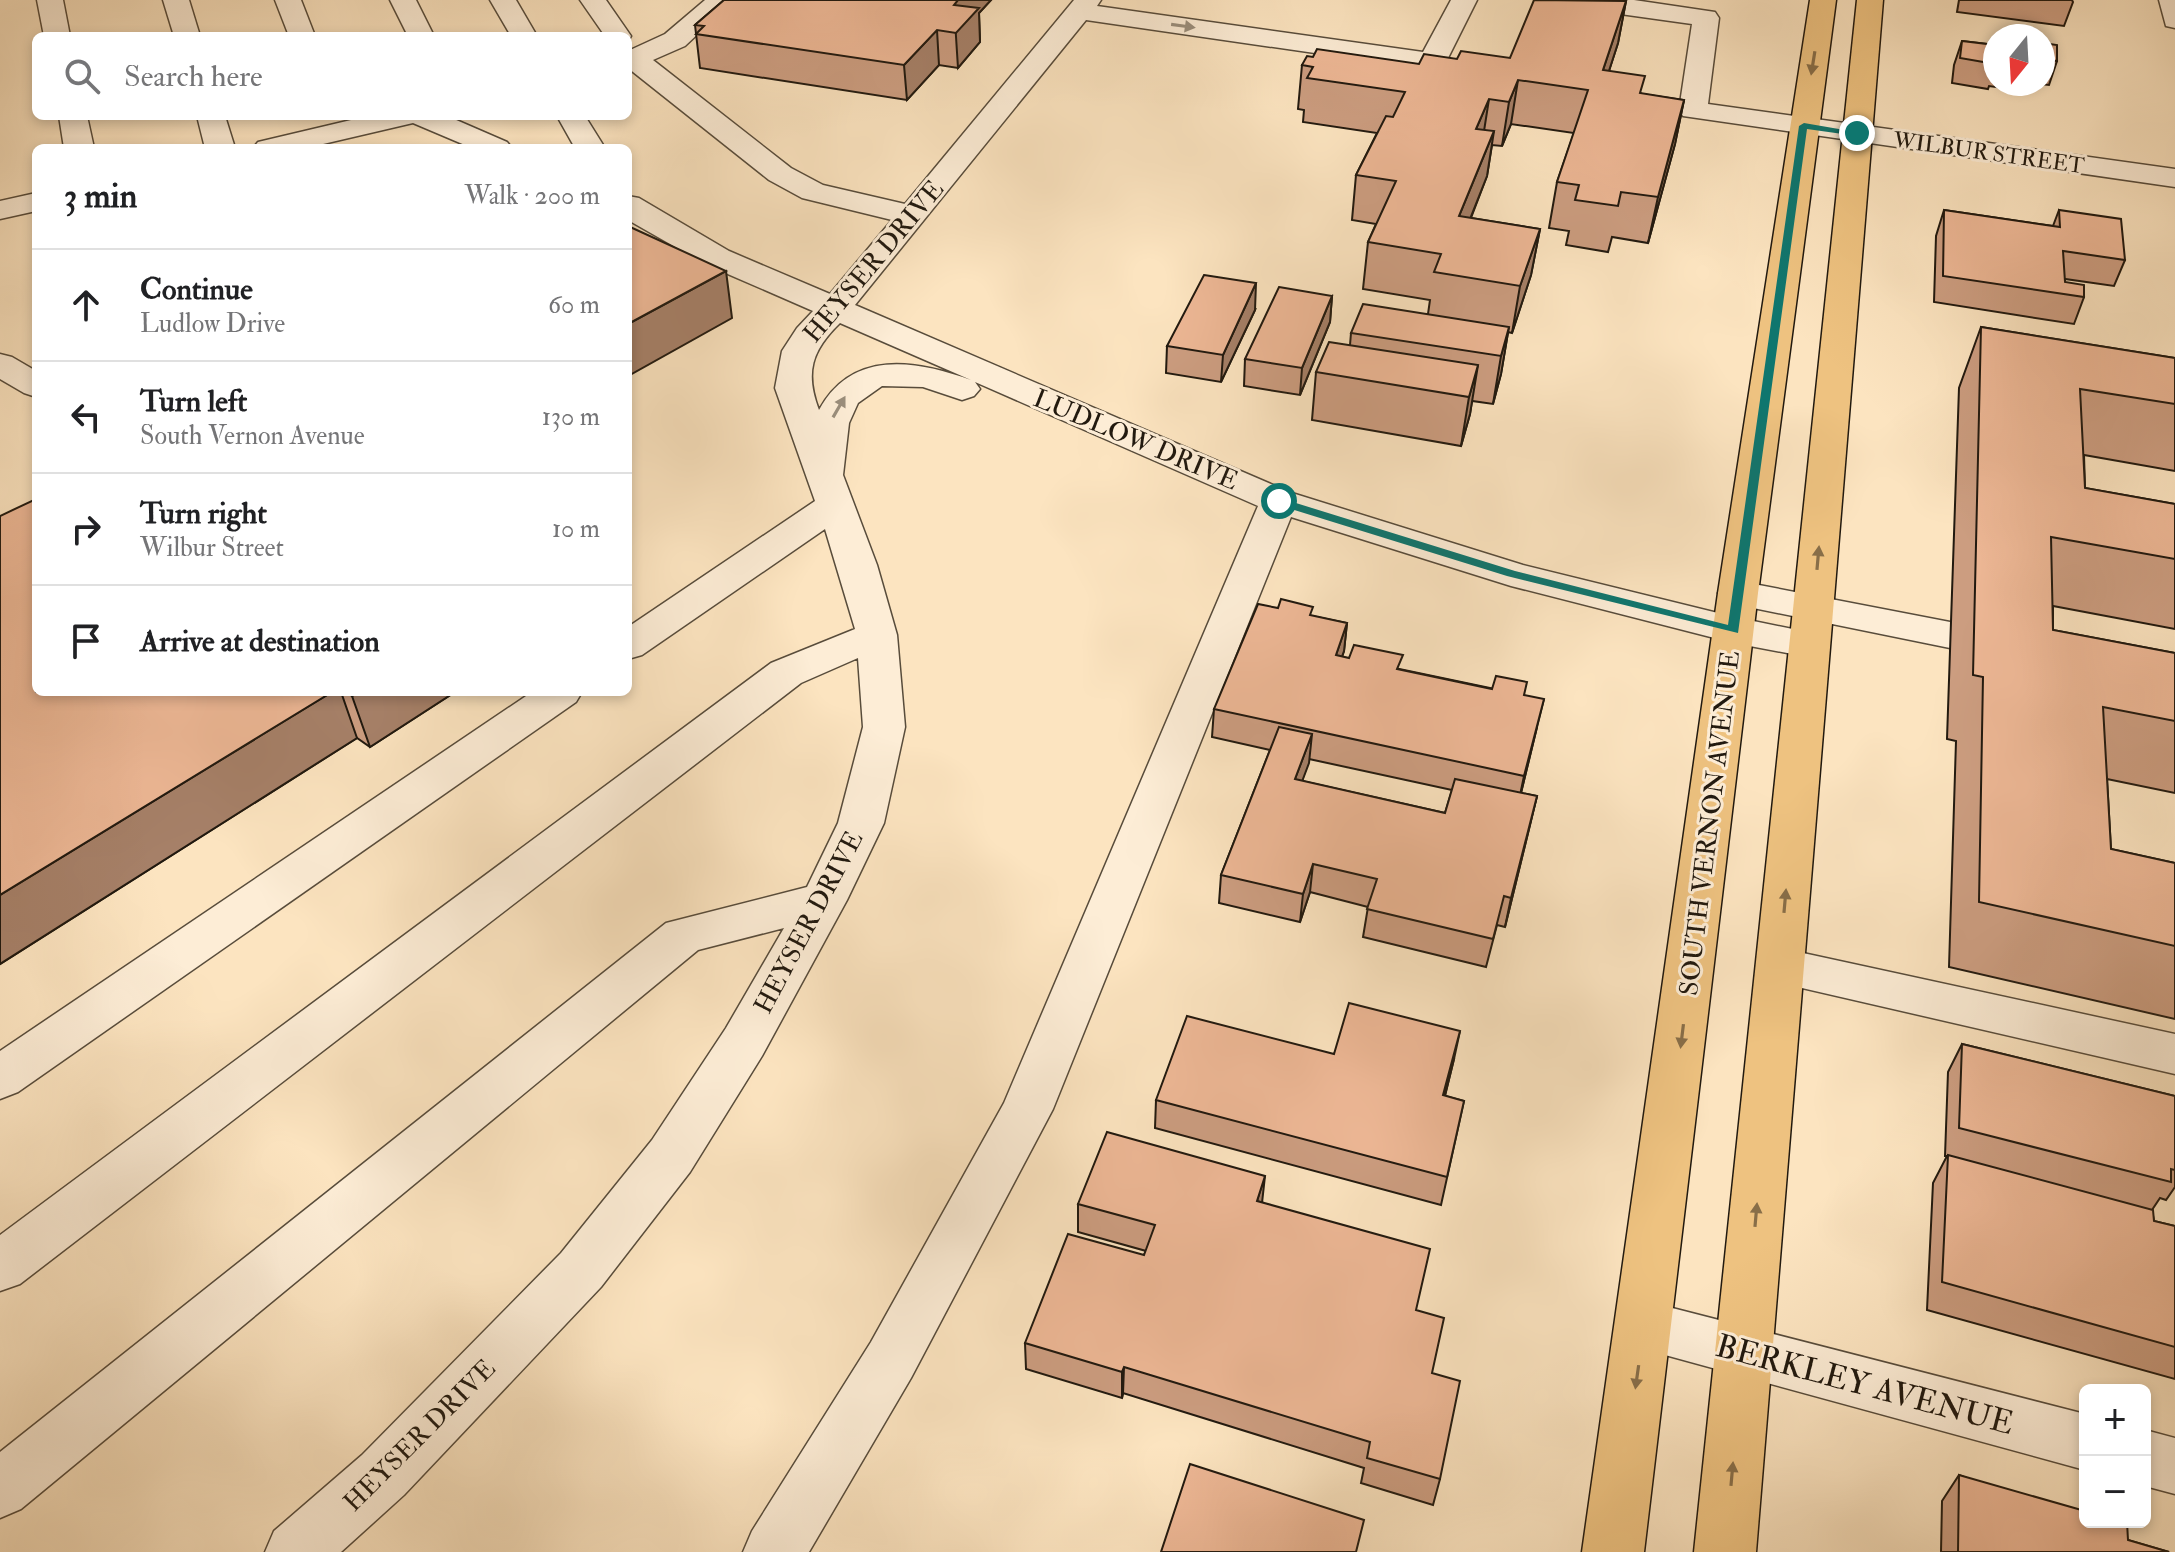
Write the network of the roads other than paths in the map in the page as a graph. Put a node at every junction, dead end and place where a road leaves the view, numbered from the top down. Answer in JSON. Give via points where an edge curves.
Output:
{"nodes":[{"id":1,"x":50,"y":0,"type":"edge"},
{"id":2,"x":176,"y":0,"type":"edge"},
{"id":3,"x":288,"y":0,"type":"edge"},
{"id":4,"x":403,"y":0,"type":"edge"},
{"id":5,"x":503,"y":0,"type":"edge"},
{"id":6,"x":593,"y":0,"type":"edge"},
{"id":7,"x":721,"y":0,"type":"edge"},
{"id":8,"x":1464,"y":0,"type":"edge"},
{"id":9,"x":1577,"y":0,"type":"edge"},
{"id":10,"x":1823,"y":0,"type":"edge"},
{"id":11,"x":1870,"y":0,"type":"edge"},
{"id":12,"x":2172,"y":0,"type":"edge"},
{"id":13,"x":1083,"y":6,"type":"edge"},
{"id":14,"x":2175,"y":20,"type":"edge"},
{"id":15,"x":56,"y":32,"type":"edge"},
{"id":16,"x":186,"y":32,"type":"edge"},
{"id":17,"x":300,"y":32,"type":"edge"},
{"id":18,"x":419,"y":32,"type":"edge"},
{"id":19,"x":522,"y":32,"type":"edge"},
{"id":20,"x":614,"y":32,"type":"edge"},
{"id":21,"x":632,"y":51,"type":"edge"},
{"id":22,"x":632,"y":56,"type":"edge"},
{"id":23,"x":74,"y":120,"type":"edge"},
{"id":24,"x":212,"y":120,"type":"edge"},
{"id":25,"x":367,"y":120,"type":"edge"},
{"id":26,"x":431,"y":120,"type":"edge"},
{"id":27,"x":573,"y":120,"type":"edge"},
{"id":28,"x":338,"y":123,"type":"edge"},
{"id":29,"x":1804,"y":126,"type":"junction"},
{"id":30,"x":1857,"y":133,"type":"junction"},
{"id":31,"x":78,"y":144,"type":"edge"},
{"id":32,"x":219,"y":144,"type":"edge"},
{"id":33,"x":305,"y":144,"type":"edge"},
{"id":34,"x":488,"y":144,"type":"edge"},
{"id":35,"x":588,"y":144,"type":"edge"},
{"id":36,"x":2175,"y":178,"type":"edge"},
{"id":37,"x":32,"y":203,"type":"edge"},
{"id":38,"x":0,"y":210,"type":"edge"},
{"id":39,"x":632,"y":211,"type":"edge"},
{"id":40,"x":912,"y":215,"type":"junction"},
{"id":41,"x":835,"y":309,"type":"junction"},
{"id":42,"x":0,"y":364,"type":"edge"},
{"id":43,"x":32,"y":384,"type":"edge"},
{"id":44,"x":1094,"y":421,"type":"junction"},
{"id":45,"x":830,"y":493,"type":"junction"},
{"id":46,"x":1279,"y":501,"type":"junction"},
{"id":47,"x":1736,"y":612,"type":"junction"},
{"id":48,"x":1810,"y":626,"type":"junction"},
{"id":49,"x":877,"y":635,"type":"junction"},
{"id":50,"x":1950,"y":635,"type":"dead end"},
{"id":51,"x":632,"y":643,"type":"edge"},
{"id":52,"x":555,"y":696,"type":"edge"},
{"id":53,"x":824,"y":900,"type":"junction"},
{"id":54,"x":1780,"y":966,"type":"junction"},
{"id":55,"x":2175,"y":1054,"type":"edge"},
{"id":56,"x":0,"y":1078,"type":"edge"},
{"id":57,"x":0,"y":1267,"type":"edge"},
{"id":58,"x":1645,"y":1326,"type":"junction"},
{"id":59,"x":1743,"y":1351,"type":"junction"},
{"id":60,"x":2079,"y":1440,"type":"edge"},
{"id":61,"x":2151,"y":1460,"type":"edge"},
{"id":62,"x":2175,"y":1466,"type":"edge"},
{"id":63,"x":0,"y":1489,"type":"edge"},
{"id":64,"x":296,"y":1552,"type":"edge"},
{"id":65,"x":774,"y":1552,"type":"edge"},
{"id":66,"x":1613,"y":1552,"type":"edge"},
{"id":67,"x":1725,"y":1552,"type":"edge"}],
"edges":[{"from":1,"to":15,"type":"street"},
{"from":2,"to":16,"type":"street"},
{"from":3,"to":17,"type":"street"},
{"from":4,"to":18,"type":"street"},
{"from":5,"to":19,"type":"street"},
{"from":6,"to":20,"type":"street"},
{"from":7,"to":21,"type":"street","via":[[675,40]]},
{"from":13,"to":8,"type":"street","one_way":true,"via":[[1432,62]]},
{"from":9,"to":29,"type":"street","name":"WILBUR STREET","via":[[1706,18],[1693,110]]},
{"from":10,"to":29,"type":"main road","name":"SOUTH VERNON AVENUE","one_way":true},
{"from":11,"to":30,"type":"main road"},
{"from":12,"to":14,"type":"street"},
{"from":13,"to":40,"type":"street","name":"HEYSER DRIVE"},
{"from":22,"to":40,"type":"street","via":[[780,174],[813,192]]},
{"from":23,"to":31,"type":"street"},
{"from":24,"to":32,"type":"street"},
{"from":25,"to":28,"type":"street"},
{"from":26,"to":34,"type":"street"},
{"from":27,"to":35,"type":"street"},
{"from":28,"to":33,"type":"street"},
{"from":29,"to":30,"type":"street","name":"WILBUR STREET"},
{"from":29,"to":47,"type":"main road","name":"SOUTH VERNON AVENUE"},
{"from":30,"to":36,"type":"street","name":"WILBUR STREET"},
{"from":48,"to":30,"type":"main road","one_way":true},
{"from":37,"to":38,"type":"street"},
{"from":39,"to":41,"type":"street","name":"LUDLOW DRIVE","via":[[718,258]]},
{"from":40,"to":41,"type":"street","name":"HEYSER DRIVE"},
{"from":41,"to":44,"type":"street","name":"LUDLOW DRIVE"},
{"from":41,"to":45,"type":"street","name":"HEYSER DRIVE","via":[[802,341],[793,388]]},
{"from":42,"to":43,"type":"street"},
{"from":45,"to":44,"type":"street","one_way":true,"via":[[833,418],[860,381],[881,374],[937,378],[1010,409]]},
{"from":44,"to":46,"type":"street","name":"LUDLOW DRIVE"},
{"from":45,"to":49,"type":"street","name":"HEYSER DRIVE"},
{"from":45,"to":51,"type":"street"},
{"from":46,"to":47,"type":"street","name":"LUDLOW DRIVE","via":[[1511,574]]},
{"from":46,"to":65,"type":"street","via":[[1027,1109],[891,1360]]},
{"from":47,"to":48,"type":"street","name":"LUDLOW DRIVE"},
{"from":47,"to":58,"type":"main road","name":"SOUTH VERNON AVENUE","one_way":true},
{"from":48,"to":50,"type":"street","name":"LUDLOW DRIVE"},
{"from":54,"to":48,"type":"main road","one_way":true},
{"from":49,"to":53,"type":"street","name":"HEYSER DRIVE","via":[[884,727],[861,823]]},
{"from":49,"to":57,"type":"street","via":[[786,673]]},
{"from":52,"to":56,"type":"street"},
{"from":53,"to":63,"type":"street","via":[[683,936]]},
{"from":53,"to":64,"type":"street","name":"HEYSER DRIVE","via":[[744,1042],[671,1156],[581,1270],[383,1475]]},
{"from":54,"to":55,"type":"street"},
{"from":59,"to":54,"type":"main road","one_way":true},
{"from":58,"to":59,"type":"street","name":"BERKLEY AVENUE"},
{"from":58,"to":66,"type":"main road","name":"SOUTH VERNON AVENUE","one_way":true},
{"from":59,"to":60,"type":"street","name":"BERKLEY AVENUE"},
{"from":67,"to":59,"type":"main road","one_way":true},
{"from":61,"to":62,"type":"street"}]}
